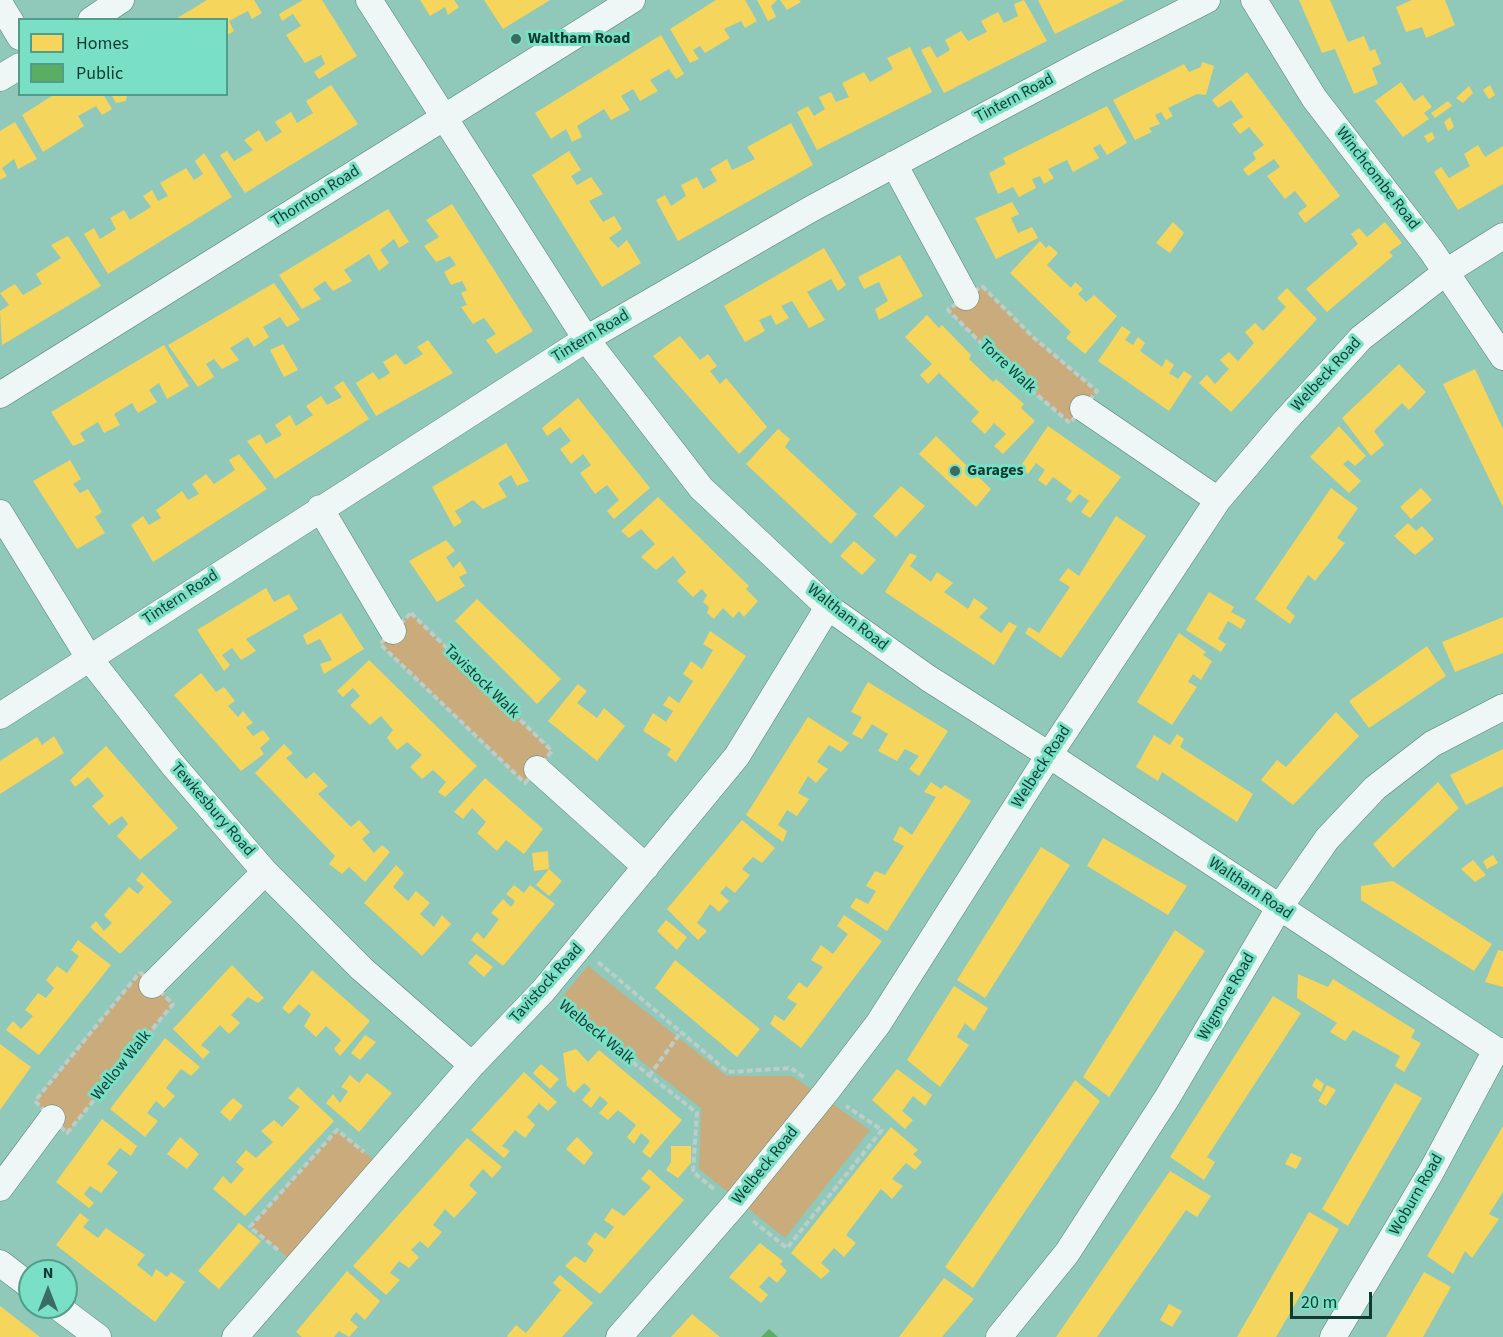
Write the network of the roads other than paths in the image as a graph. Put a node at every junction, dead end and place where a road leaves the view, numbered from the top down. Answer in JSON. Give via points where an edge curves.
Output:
{"nodes":[{"id":1,"x":121,"y":0,"type":"edge"},
{"id":2,"x":369,"y":0,"type":"edge"},
{"id":3,"x":632,"y":0,"type":"edge"},
{"id":4,"x":1207,"y":0,"type":"edge"},
{"id":5,"x":1254,"y":0,"type":"edge"},
{"id":6,"x":0,"y":4,"type":"edge"},
{"id":7,"x":94,"y":18,"type":"edge"},
{"id":8,"x":18,"y":34,"type":"edge"},
{"id":9,"x":18,"y":67,"type":"edge"},
{"id":10,"x":0,"y":78,"type":"edge"},
{"id":11,"x":443,"y":117,"type":"junction"},
{"id":12,"x":894,"y":164,"type":"junction"},
{"id":13,"x":1503,"y":236,"type":"edge"},
{"id":14,"x":1446,"y":272,"type":"junction"},
{"id":15,"x":966,"y":297,"type":"road end"},
{"id":16,"x":586,"y":339,"type":"junction"},
{"id":17,"x":1503,"y":357,"type":"edge"},
{"id":18,"x":0,"y":395,"type":"edge"},
{"id":19,"x":1083,"y":408,"type":"road end"},
{"id":20,"x":1218,"y":500,"type":"junction"},
{"id":21,"x":320,"y":508,"type":"junction"},
{"id":22,"x":0,"y":513,"type":"edge"},
{"id":23,"x":828,"y":608,"type":"junction"},
{"id":24,"x":393,"y":631,"type":"road end"},
{"id":25,"x":89,"y":658,"type":"junction"},
{"id":26,"x":1503,"y":707,"type":"edge"},
{"id":27,"x":0,"y":716,"type":"edge"},
{"id":28,"x":1049,"y":755,"type":"junction"},
{"id":29,"x":537,"y":769,"type":"road end"},
{"id":30,"x":646,"y":867,"type":"junction"},
{"id":31,"x":265,"y":872,"type":"junction"},
{"id":32,"x":1279,"y":908,"type":"junction"},
{"id":33,"x":152,"y":985,"type":"road end"},
{"id":34,"x":1500,"y":1050,"type":"edge"},
{"id":35,"x":472,"y":1065,"type":"junction"},
{"id":36,"x":52,"y":1118,"type":"road end"},
{"id":37,"x":0,"y":1188,"type":"edge"},
{"id":38,"x":0,"y":1263,"type":"edge"},
{"id":39,"x":18,"y":1277,"type":"edge"},
{"id":40,"x":74,"y":1319,"type":"edge"},
{"id":41,"x":98,"y":1337,"type":"edge"},
{"id":42,"x":235,"y":1337,"type":"edge"},
{"id":43,"x":619,"y":1337,"type":"edge"},
{"id":44,"x":999,"y":1337,"type":"edge"},
{"id":45,"x":1333,"y":1337,"type":"edge"}],
"edges":[{"from":1,"to":7,"type":"street"},
{"from":2,"to":11,"type":"street","name":"Waltham Road"},
{"from":3,"to":11,"type":"street","name":"Thornton Road"},
{"from":4,"to":12,"type":"street","name":"Tintern Road"},
{"from":5,"to":14,"type":"street","name":"Winchcombe Road","via":[[1314,98]]},
{"from":6,"to":8,"type":"street"},
{"from":9,"to":10,"type":"street"},
{"from":11,"to":16,"type":"street","name":"Waltham Road"},
{"from":11,"to":18,"type":"street","name":"Thornton Road"},
{"from":12,"to":15,"type":"street"},
{"from":12,"to":16,"type":"street","name":"Tintern Road"},
{"from":13,"to":14,"type":"street","name":"Welbeck Road"},
{"from":14,"to":17,"type":"street","name":"Winchcombe Road"},
{"from":14,"to":20,"type":"street","name":"Welbeck Road","via":[[1361,338]]},
{"from":16,"to":21,"type":"street","name":"Tintern Road"},
{"from":16,"to":23,"type":"street","name":"Waltham Road","via":[[701,488]]},
{"from":19,"to":20,"type":"street"},
{"from":20,"to":28,"type":"street","name":"Welbeck Road"},
{"from":21,"to":24,"type":"street"},
{"from":21,"to":25,"type":"street","name":"Tintern Road"},
{"from":22,"to":25,"type":"street","name":"Tewkesbury Road"},
{"from":23,"to":28,"type":"street","name":"Waltham Road"},
{"from":23,"to":30,"type":"street","name":"Tavistock Road","via":[[737,756]]},
{"from":25,"to":27,"type":"street","name":"Tintern Road"},
{"from":25,"to":31,"type":"street","name":"Tewkesbury Road","via":[[173,765]]},
{"from":26,"to":32,"type":"street","name":"Wigmore Road","via":[[1432,744],[1375,788],[1327,839]]},
{"from":28,"to":32,"type":"street","name":"Waltham Road"},
{"from":28,"to":43,"type":"street","name":"Welbeck Road","via":[[878,1024],[734,1205]]},
{"from":29,"to":30,"type":"street"},
{"from":30,"to":35,"type":"street","name":"Tavistock Road","via":[[543,991]]},
{"from":31,"to":33,"type":"street"},
{"from":31,"to":35,"type":"street","name":"Tewkesbury Road","via":[[362,969]]},
{"from":32,"to":34,"type":"street","name":"Waltham Road"},
{"from":32,"to":44,"type":"street","name":"Wigmore Road","via":[[1167,1098],[1067,1253]]},
{"from":34,"to":45,"type":"street","name":"Woburn Road"},
{"from":35,"to":42,"type":"street","name":"Tavistock Road"},
{"from":36,"to":37,"type":"street"},
{"from":38,"to":39,"type":"street"},
{"from":40,"to":41,"type":"street"}]}
